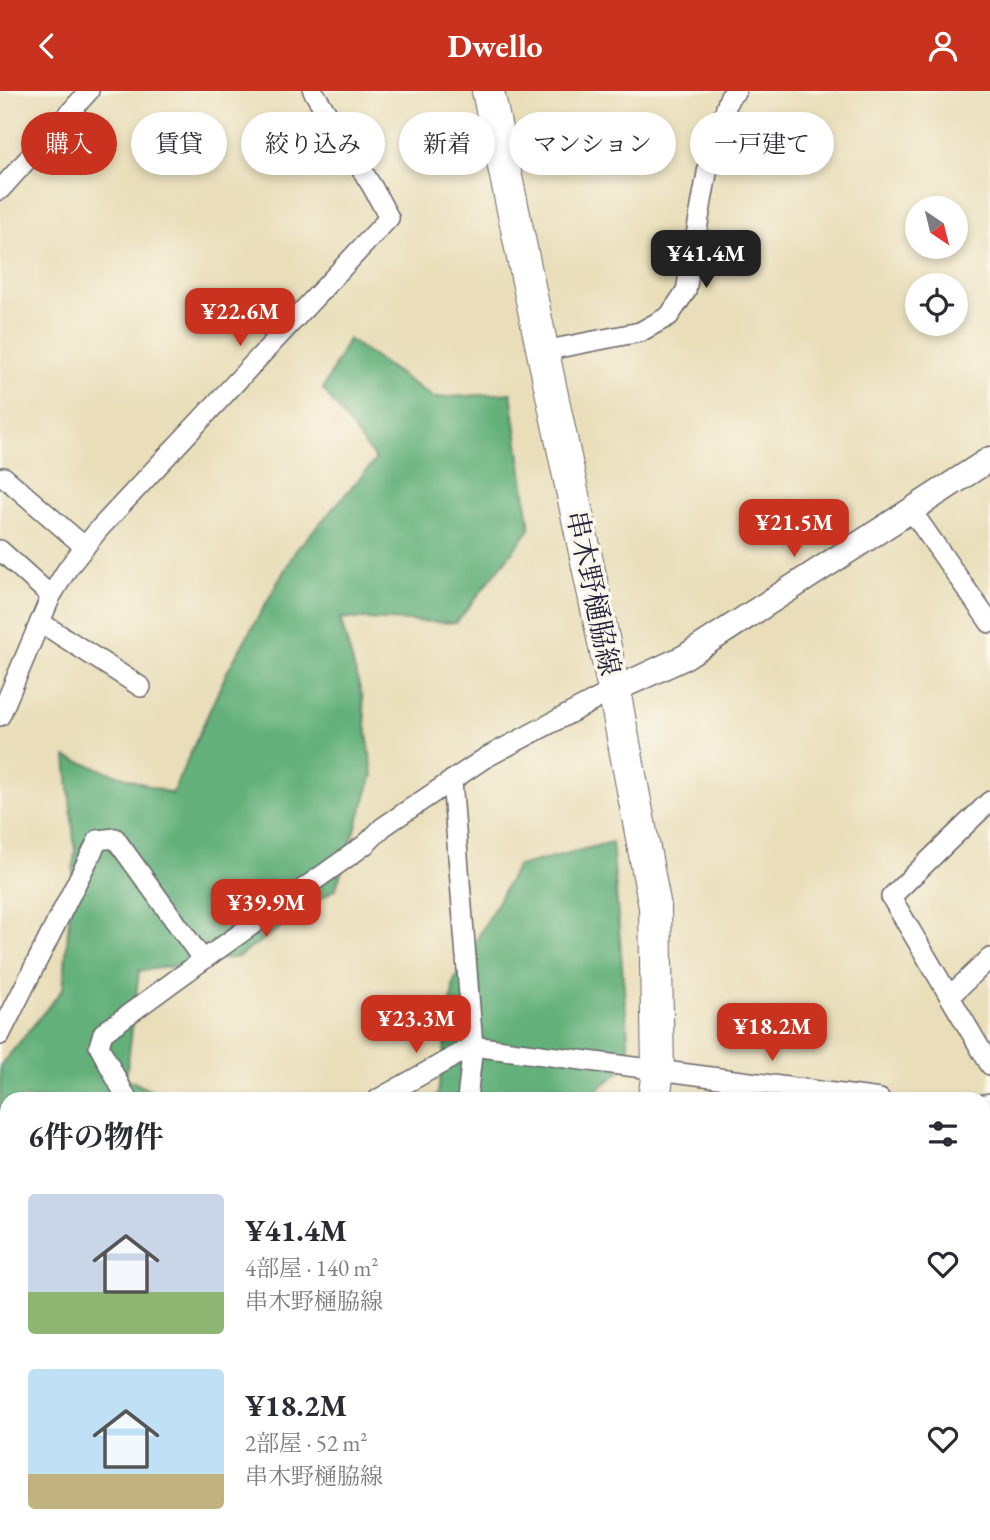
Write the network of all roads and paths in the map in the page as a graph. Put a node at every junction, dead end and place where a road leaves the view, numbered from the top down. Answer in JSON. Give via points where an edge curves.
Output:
{"nodes":[{"id":1,"x":89,"y":91,"type":"edge"},
{"id":2,"x":313,"y":91,"type":"edge"},
{"id":3,"x":488,"y":91,"type":"edge"},
{"id":4,"x":736,"y":91,"type":"edge"},
{"id":5,"x":0,"y":190,"type":"edge"},
{"id":6,"x":543,"y":352,"type":"junction"},
{"id":7,"x":990,"y":459,"type":"edge"},
{"id":8,"x":4,"y":477,"type":"dead end"},
{"id":9,"x":911,"y":510,"type":"junction"},
{"id":10,"x":85,"y":547,"type":"junction"},
{"id":11,"x":0,"y":550,"type":"edge"},
{"id":12,"x":51,"y":596,"type":"junction"},
{"id":13,"x":40,"y":622,"type":"junction"},
{"id":14,"x":990,"y":622,"type":"edge"},
{"id":15,"x":141,"y":687,"type":"dead end"},
{"id":16,"x":614,"y":689,"type":"junction"},
{"id":17,"x":0,"y":716,"type":"edge"},
{"id":18,"x":452,"y":781,"type":"junction"},
{"id":19,"x":990,"y":801,"type":"edge"},
{"id":20,"x":990,"y":958,"type":"edge"},
{"id":21,"x":203,"y":960,"type":"junction"},
{"id":22,"x":951,"y":995,"type":"junction"},
{"id":23,"x":0,"y":1035,"type":"edge"},
{"id":24,"x":473,"y":1046,"type":"junction"},
{"id":25,"x":990,"y":1065,"type":"edge"},
{"id":26,"x":656,"y":1085,"type":"edge"},
{"id":27,"x":123,"y":1092,"type":"edge"},
{"id":28,"x":391,"y":1092,"type":"edge"},
{"id":29,"x":468,"y":1092,"type":"edge"},
{"id":30,"x":831,"y":1092,"type":"edge"}],
"edges":[{"from":1,"to":5,"type":"street"},
{"from":2,"to":10,"type":"street","via":[[389,218]]},
{"from":3,"to":6,"type":"main road","name":"串木野樋脇線"},
{"from":4,"to":6,"type":"street","via":[[729,98],[709,162],[686,291],[669,316],[640,332]]},
{"from":6,"to":16,"type":"main road","name":"串木野樋脇線"},
{"from":7,"to":9,"type":"street"},
{"from":8,"to":10,"type":"street"},
{"from":9,"to":14,"type":"street"},
{"from":9,"to":16,"type":"street","via":[[683,658]]},
{"from":10,"to":12,"type":"street"},
{"from":11,"to":12,"type":"street"},
{"from":12,"to":13,"type":"street"},
{"from":13,"to":15,"type":"street"},
{"from":13,"to":17,"type":"street"},
{"from":16,"to":18,"type":"street","via":[[485,758]]},
{"from":16,"to":26,"type":"main road","name":"串木野樋脇線","via":[[655,907]]},
{"from":18,"to":21,"type":"street"},
{"from":18,"to":24,"type":"street"},
{"from":19,"to":22,"type":"street","via":[[891,897]]},
{"from":20,"to":22,"type":"street"},
{"from":21,"to":23,"type":"street","via":[[115,838],[98,840]]},
{"from":21,"to":27,"type":"street","via":[[103,1033],[99,1046]]},
{"from":22,"to":25,"type":"street"},
{"from":24,"to":26,"type":"street"},
{"from":24,"to":28,"type":"street"},
{"from":24,"to":29,"type":"street"},
{"from":26,"to":30,"type":"street","via":[[767,1083]]}]}
